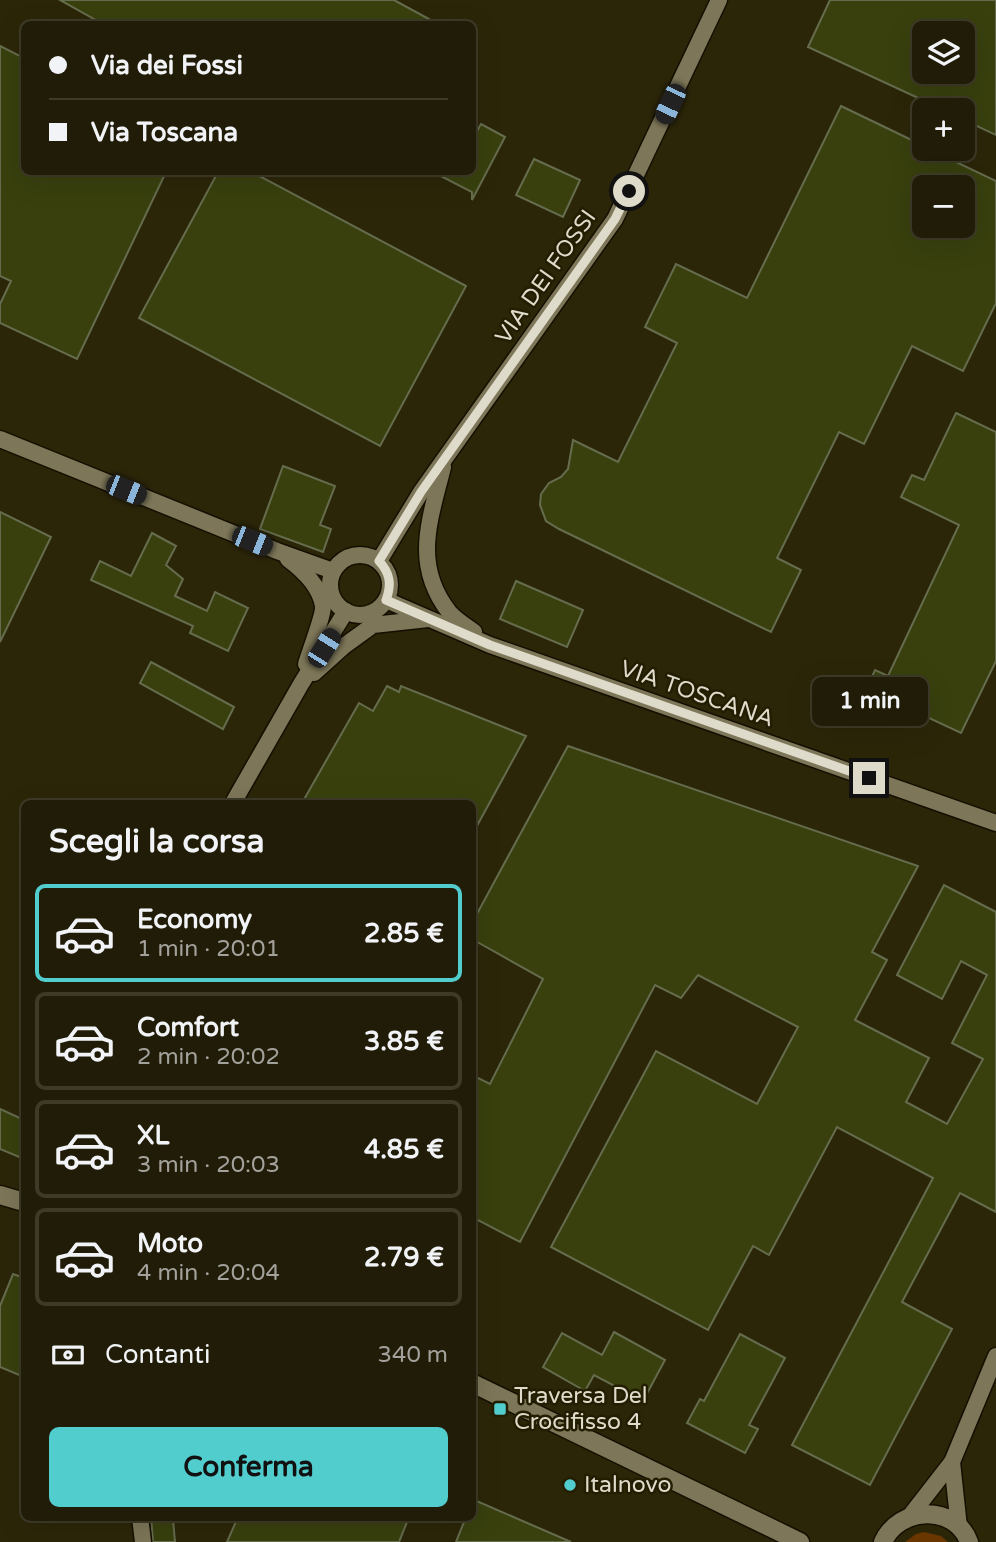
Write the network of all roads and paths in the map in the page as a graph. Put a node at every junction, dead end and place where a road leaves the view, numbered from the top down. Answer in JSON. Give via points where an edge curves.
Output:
{"nodes":[{"id":1,"x":719,"y":0,"type":"edge"},
{"id":2,"x":0,"y":439,"type":"edge"},
{"id":3,"x":444,"y":461,"type":"junction"},
{"id":4,"x":277,"y":551,"type":"junction"},
{"id":5,"x":379,"y":561,"type":"junction"},
{"id":6,"x":333,"y":571,"type":"junction"},
{"id":7,"x":386,"y":600,"type":"junction"},
{"id":8,"x":346,"y":611,"type":"junction"},
{"id":9,"x":429,"y":619,"type":"junction"},
{"id":10,"x":490,"y":645,"type":"junction"},
{"id":11,"x":301,"y":684,"type":"junction"},
{"id":12,"x":235,"y":800,"type":"edge"},
{"id":13,"x":996,"y":823,"type":"edge"},
{"id":14,"x":0,"y":1195,"type":"edge"},
{"id":15,"x":21,"y":1201,"type":"edge"},
{"id":16,"x":996,"y":1356,"type":"edge"},
{"id":17,"x":476,"y":1385,"type":"edge"},
{"id":18,"x":952,"y":1462,"type":"junction"},
{"id":19,"x":910,"y":1516,"type":"junction"},
{"id":20,"x":140,"y":1521,"type":"edge"},
{"id":21,"x":964,"y":1534,"type":"edge"},
{"id":22,"x":143,"y":1542,"type":"edge"},
{"id":23,"x":800,"y":1542,"type":"edge"},
{"id":24,"x":883,"y":1542,"type":"edge"}],
"edges":[{"from":1,"to":3,"type":"street","name":"VIA DEI FOSSI","via":[[615,219]]},
{"from":2,"to":4,"type":"street"},
{"from":3,"to":5,"type":"street","name":"VIA DEI FOSSI"},
{"from":3,"to":10,"type":"street","via":[[426,552],[433,585],[450,613]]},
{"from":4,"to":6,"type":"street"},
{"from":4,"to":11,"type":"street","via":[[315,586],[323,608]]},
{"from":5,"to":6,"type":"street","via":[[354,555]]},
{"from":5,"to":7,"type":"street","via":[[388,575]]},
{"from":6,"to":8,"type":"street","via":[[330,589],[338,606]]},
{"from":7,"to":8,"type":"street","via":[[373,612]]},
{"from":7,"to":9,"type":"street","name":"VIA TOSCANA"},
{"from":8,"to":11,"type":"street"},
{"from":9,"to":10,"type":"street","name":"VIA TOSCANA"},
{"from":9,"to":11,"type":"street","via":[[373,625]]},
{"from":10,"to":13,"type":"street","name":"VIA TOSCANA"},
{"from":11,"to":12,"type":"street"},
{"from":14,"to":15,"type":"street"},
{"from":16,"to":18,"type":"street"},
{"from":17,"to":23,"type":"street"},
{"from":18,"to":19,"type":"street"},
{"from":18,"to":21,"type":"street"},
{"from":19,"to":21,"type":"street","via":[[937,1514]]},
{"from":19,"to":24,"type":"street","via":[[896,1524]]},
{"from":20,"to":22,"type":"street"}]}
